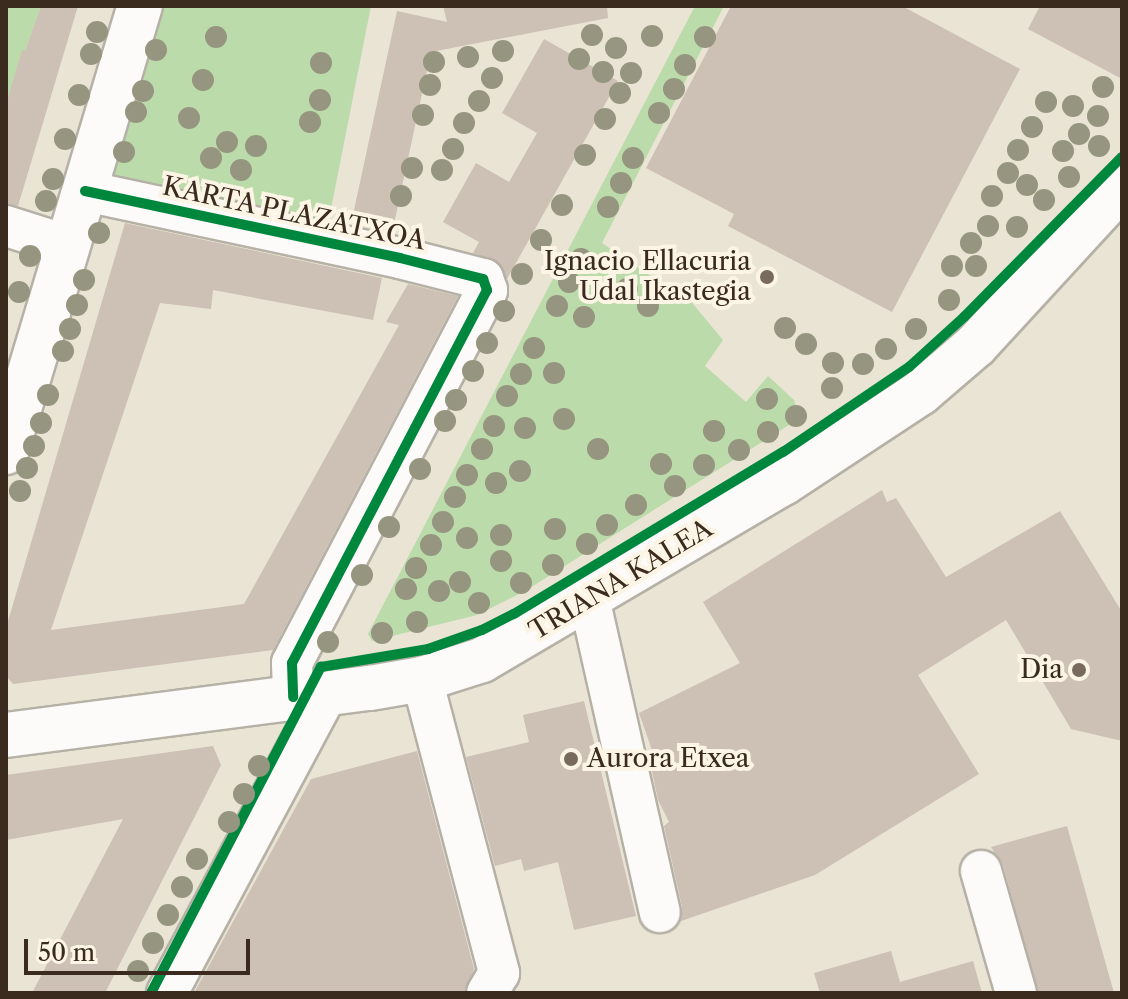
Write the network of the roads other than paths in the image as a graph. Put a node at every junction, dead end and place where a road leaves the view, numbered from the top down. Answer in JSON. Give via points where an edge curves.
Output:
{"nodes":[{"id":1,"x":140,"y":6,"type":"edge"},
{"id":2,"x":1122,"y":186,"type":"edge"},
{"id":3,"x":85,"y":191,"type":"junction"},
{"id":4,"x":6,"y":226,"type":"edge"},
{"id":5,"x":66,"y":245,"type":"junction"},
{"id":6,"x":6,"y":452,"type":"edge"},
{"id":7,"x":589,"y":598,"type":"junction"},
{"id":8,"x":422,"y":679,"type":"junction"},
{"id":9,"x":310,"y":695,"type":"junction"},
{"id":10,"x":6,"y":735,"type":"edge"},
{"id":11,"x":981,"y":871,"type":"dead end"},
{"id":12,"x":660,"y":912,"type":"dead end"},
{"id":13,"x":167,"y":993,"type":"edge"},
{"id":14,"x":487,"y":993,"type":"edge"},
{"id":15,"x":1016,"y":993,"type":"edge"}],
"edges":[{"from":1,"to":3,"type":"main road"},
{"from":2,"to":7,"type":"main road","name":"TRIANA KALEA","via":[[982,351],[920,393],[872,439]]},
{"from":3,"to":5,"type":"main road"},
{"from":3,"to":9,"type":"street","name":"KARTA PLAZATXOA","via":[[483,279],[487,290],[292,663]]},
{"from":4,"to":5,"type":"street"},
{"from":5,"to":6,"type":"main road"},
{"from":7,"to":8,"type":"main road","name":"TRIANA KALEA","via":[[482,660]]},
{"from":7,"to":12,"type":"street"},
{"from":8,"to":9,"type":"main road","name":"TRIANA KALEA"},
{"from":8,"to":14,"type":"street","via":[[499,973]]},
{"from":9,"to":10,"type":"main road","name":"TRIANA KALEA"},
{"from":9,"to":13,"type":"street"},
{"from":11,"to":15,"type":"street"}]}
